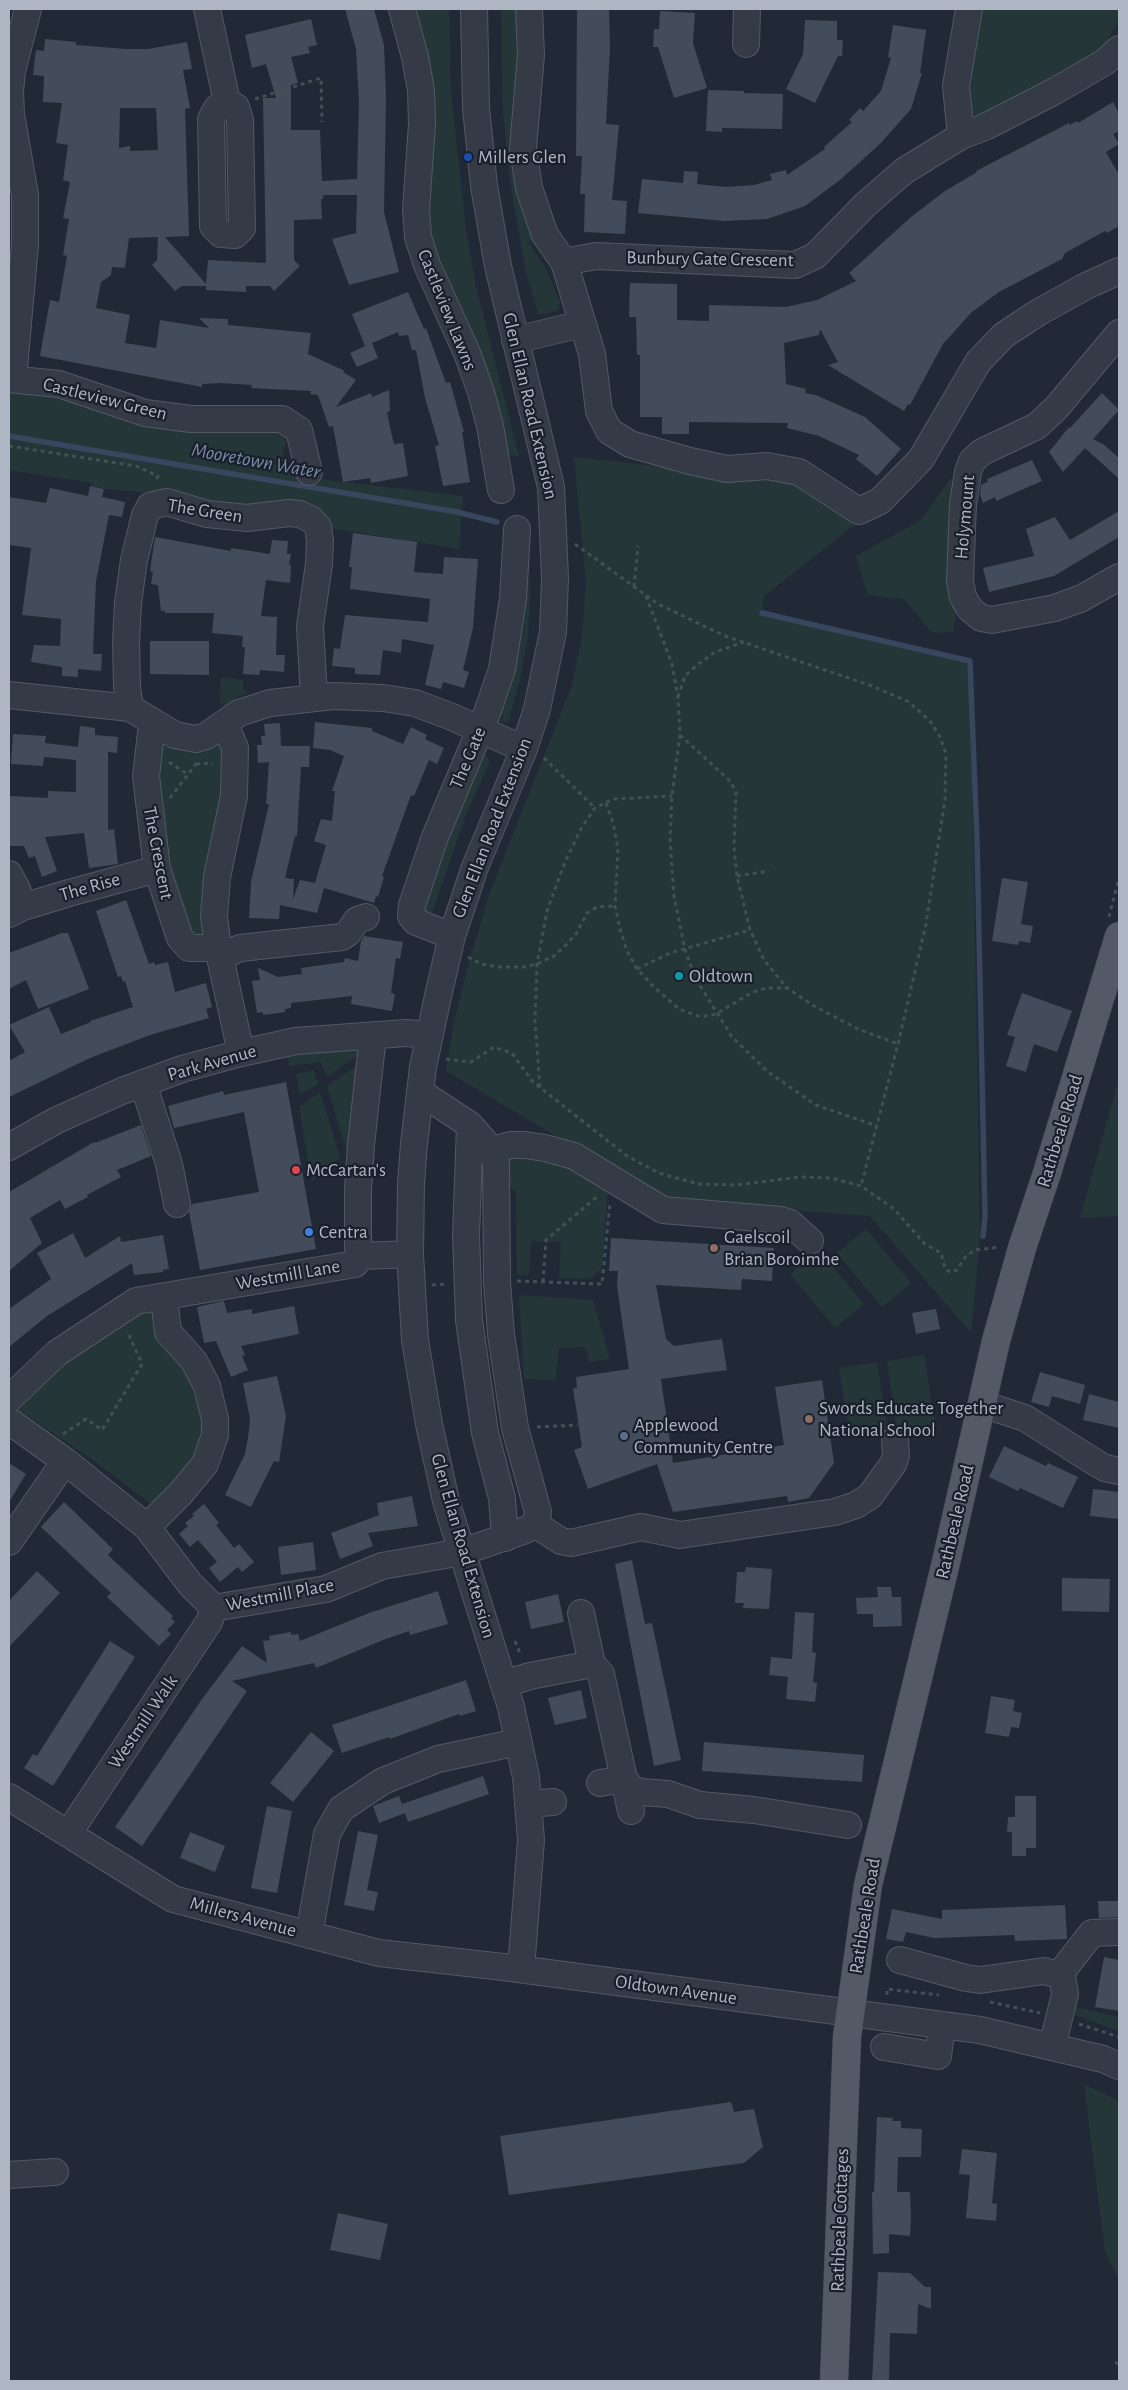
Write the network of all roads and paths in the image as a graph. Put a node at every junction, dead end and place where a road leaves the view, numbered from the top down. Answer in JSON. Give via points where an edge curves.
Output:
{"nodes":[{"id":1,"x":28,"y":9,"type":"edge"},
{"id":2,"x":207,"y":9,"type":"edge"},
{"id":3,"x":402,"y":9,"type":"edge"},
{"id":4,"x":474,"y":9,"type":"edge"},
{"id":5,"x":529,"y":9,"type":"edge"},
{"id":6,"x":747,"y":9,"type":"edge"},
{"id":7,"x":969,"y":9,"type":"edge"},
{"id":8,"x":746,"y":44,"type":"dead end"},
{"id":9,"x":1119,"y":49,"type":"edge"},
{"id":10,"x":232,"y":105,"type":"joint"},
{"id":11,"x":322,"y":122,"type":"dead end"},
{"id":12,"x":961,"y":136,"type":"junction"},
{"id":13,"x":564,"y":262,"type":"junction"},
{"id":14,"x":1119,"y":271,"type":"edge"},
{"id":15,"x":582,"y":324,"type":"junction"},
{"id":16,"x":1119,"y":333,"type":"edge"},
{"id":17,"x":515,"y":340,"type":"junction"},
{"id":18,"x":11,"y":379,"type":"edge"},
{"id":19,"x":9,"y":446,"type":"edge"},
{"id":20,"x":310,"y":472,"type":"dead end"},
{"id":21,"x":152,"y":489,"type":"dead end"},
{"id":22,"x":501,"y":490,"type":"dead end"},
{"id":23,"x":510,"y":542,"type":"dead end"},
{"id":24,"x":575,"y":544,"type":"dead end"},
{"id":25,"x":638,"y":546,"type":"dead end"},
{"id":26,"x":1119,"y":577,"type":"edge"},
{"id":27,"x":634,"y":587,"type":"junction"},
{"id":28,"x":645,"y":595,"type":"junction"},
{"id":29,"x":744,"y":642,"type":"junction"},
{"id":30,"x":9,"y":695,"type":"edge"},
{"id":31,"x":314,"y":698,"type":"junction"},
{"id":32,"x":678,"y":698,"type":"junction"},
{"id":33,"x":130,"y":708,"type":"junction"},
{"id":34,"x":225,"y":724,"type":"junction"},
{"id":35,"x":158,"y":726,"type":"junction"},
{"id":36,"x":480,"y":730,"type":"junction"},
{"id":37,"x":680,"y":735,"type":"junction"},
{"id":38,"x":532,"y":752,"type":"junction"},
{"id":39,"x":196,"y":755,"type":"dead end"},
{"id":40,"x":165,"y":759,"type":"dead end"},
{"id":41,"x":188,"y":774,"type":"junction"},
{"id":42,"x":672,"y":796,"type":"junction"},
{"id":43,"x":606,"y":803,"type":"junction"},
{"id":44,"x":595,"y":808,"type":"junction"},
{"id":45,"x":150,"y":824,"type":"junction"},
{"id":46,"x":157,"y":869,"type":"junction"},
{"id":47,"x":769,"y":871,"type":"dead end"},
{"id":48,"x":9,"y":874,"type":"edge"},
{"id":49,"x":737,"y":876,"type":"junction"},
{"id":50,"x":615,"y":906,"type":"junction"},
{"id":51,"x":16,"y":911,"type":"edge"},
{"id":52,"x":366,"y":917,"type":"dead end"},
{"id":53,"x":750,"y":930,"type":"junction"},
{"id":54,"x":1119,"y":936,"type":"edge"},
{"id":55,"x":460,"y":946,"type":"junction"},
{"id":56,"x":685,"y":950,"type":"junction"},
{"id":57,"x":219,"y":952,"type":"junction"},
{"id":58,"x":537,"y":964,"type":"junction"},
{"id":59,"x":637,"y":969,"type":"junction"},
{"id":60,"x":787,"y":988,"type":"junction"},
{"id":61,"x":716,"y":1014,"type":"junction"},
{"id":62,"x":373,"y":1035,"type":"junction"},
{"id":63,"x":430,"y":1036,"type":"junction"},
{"id":64,"x":898,"y":1044,"type":"junction"},
{"id":65,"x":241,"y":1053,"type":"junction"},
{"id":66,"x":443,"y":1058,"type":"dead end"},
{"id":67,"x":143,"y":1083,"type":"junction"},
{"id":68,"x":540,"y":1088,"type":"junction"},
{"id":69,"x":420,"y":1092,"type":"junction"},
{"id":70,"x":470,"y":1125,"type":"junction"},
{"id":71,"x":877,"y":1126,"type":"junction"},
{"id":72,"x":9,"y":1147,"type":"edge"},
{"id":73,"x":492,"y":1150,"type":"junction"},
{"id":74,"x":612,"y":1183,"type":"junction"},
{"id":75,"x":861,"y":1186,"type":"junction"},
{"id":76,"x":177,"y":1204,"type":"dead end"},
{"id":77,"x":810,"y":1241,"type":"dead end"},
{"id":78,"x":1002,"y":1246,"type":"dead end"},
{"id":79,"x":410,"y":1254,"type":"junction"},
{"id":80,"x":361,"y":1256,"type":"junction"},
{"id":81,"x":497,"y":1282,"type":"junction"},
{"id":82,"x":543,"y":1282,"type":"junction"},
{"id":83,"x":467,"y":1283,"type":"junction"},
{"id":84,"x":427,"y":1286,"type":"dead end"},
{"id":85,"x":164,"y":1297,"type":"junction"},
{"id":86,"x":118,"y":1312,"type":"junction"},
{"id":87,"x":9,"y":1399,"type":"edge"},
{"id":88,"x":982,"y":1404,"type":"junction"},
{"id":89,"x":9,"y":1421,"type":"edge"},
{"id":90,"x":895,"y":1440,"type":"dead end"},
{"id":91,"x":62,"y":1449,"type":"junction"},
{"id":92,"x":1119,"y":1471,"type":"edge"},
{"id":93,"x":536,"y":1525,"type":"junction"},
{"id":94,"x":147,"y":1527,"type":"junction"},
{"id":95,"x":505,"y":1538,"type":"junction"},
{"id":96,"x":9,"y":1542,"type":"edge"},
{"id":97,"x":462,"y":1552,"type":"junction"},
{"id":98,"x":214,"y":1608,"type":"junction"},
{"id":99,"x":581,"y":1613,"type":"dead end"},
{"id":100,"x":592,"y":1664,"type":"junction"},
{"id":101,"x":504,"y":1684,"type":"junction"},
{"id":102,"x":518,"y":1742,"type":"junction"},
{"id":103,"x":612,"y":1781,"type":"junction"},
{"id":104,"x":9,"y":1797,"type":"edge"},
{"id":105,"x":631,"y":1810,"type":"dead end"},
{"id":106,"x":848,"y":1825,"type":"dead end"},
{"id":107,"x":68,"y":1834,"type":"junction"},
{"id":108,"x":1119,"y":1932,"type":"edge"},
{"id":109,"x":310,"y":1935,"type":"junction"},
{"id":110,"x":1080,"y":1950,"type":"junction"},
{"id":111,"x":1119,"y":1950,"type":"edge"},
{"id":112,"x":900,"y":1960,"type":"dead end"},
{"id":113,"x":512,"y":1968,"type":"junction"},
{"id":114,"x":1059,"y":1976,"type":"junction"},
{"id":115,"x":944,"y":1996,"type":"dead end"},
{"id":116,"x":981,"y":2001,"type":"dead end"},
{"id":117,"x":849,"y":2014,"type":"junction"},
{"id":118,"x":885,"y":2018,"type":"junction"},
{"id":119,"x":1060,"y":2018,"type":"junction"},
{"id":120,"x":942,"y":2026,"type":"junction"},
{"id":121,"x":1119,"y":2037,"type":"edge"},
{"id":122,"x":884,"y":2047,"type":"dead end"},
{"id":123,"x":1052,"y":2047,"type":"junction"},
{"id":124,"x":845,"y":2058,"type":"joint"},
{"id":125,"x":1119,"y":2066,"type":"edge"},
{"id":126,"x":55,"y":2172,"type":"dead end"},
{"id":127,"x":9,"y":2175,"type":"edge"},
{"id":128,"x":834,"y":2381,"type":"edge"}],
"edges":[{"from":1,"to":18,"type":"street","via":[[10,91],[25,195],[25,245]]},
{"from":2,"to":10,"type":"street"},
{"from":3,"to":22,"type":"street","name":"Castleview Lawns","via":[[421,90],[416,209],[418,237],[436,288],[481,392]]},
{"from":4,"to":17,"type":"street","name":"Glen Ellan Road Extension","via":[[476,108],[484,186]]},
{"from":5,"to":13,"type":"street","via":[[531,55],[523,148],[529,188],[545,235]]},
{"from":6,"to":8,"type":"street"},
{"from":7,"to":12,"type":"street","via":[[956,86]]},
{"from":9,"to":12,"type":"street","name":"Bunbury Gate Crescent","via":[[1105,62],[1054,91]]},
{"from":10,"to":11,"type":"path","via":[[321,78]]},
{"from":12,"to":13,"type":"street","name":"Bunbury Gate Crescent","via":[[904,171],[815,256],[795,265],[596,256]]},
{"from":13,"to":15,"type":"street"},
{"from":14,"to":15,"type":"street","via":[[1039,312],[1004,335],[978,362],[921,459],[880,500],[859,511],[800,472],[767,466],[727,468],[699,463],[630,444],[608,431],[600,412],[592,354]]},
{"from":15,"to":17,"type":"street"},
{"from":16,"to":26,"type":"street","name":"Holymount","via":[[1037,426],[982,452],[972,461],[963,504],[960,581],[963,597],[970,609],[981,618],[992,620],[1055,608],[1082,598]]},
{"from":17,"to":38,"type":"street","name":"Glen Ellan Road Extension","via":[[550,487],[555,578],[553,632]]},
{"from":18,"to":20,"type":"street","name":"Castleview Green","via":[[60,384],[145,412],[191,419],[282,419],[299,430]]},
{"from":19,"to":21,"type":"path","via":[[136,466],[158,476]]},
{"from":23,"to":36,"type":"street","name":"The Gate","via":[[513,599],[502,668]]},
{"from":24,"to":27,"type":"path"},
{"from":25,"to":27,"type":"path"},
{"from":27,"to":28,"type":"path"},
{"from":28,"to":29,"type":"path","via":[[725,636]]},
{"from":28,"to":32,"type":"path","via":[[672,664]]},
{"from":29,"to":32,"type":"path","via":[[715,652],[684,676]]},
{"from":29,"to":64,"type":"path","via":[[910,702],[930,721],[940,737],[946,754],[945,799],[926,924]]},
{"from":30,"to":33,"type":"street"},
{"from":31,"to":33,"type":"street","name":"The Green","via":[[310,626],[319,564],[318,528],[312,520],[300,514],[247,518],[207,514],[167,502],[150,506],[134,560],[126,642]]},
{"from":31,"to":34,"type":"street","via":[[254,707]]},
{"from":31,"to":36,"type":"street","via":[[355,696],[415,703]]},
{"from":32,"to":37,"type":"path"},
{"from":33,"to":35,"type":"street"},
{"from":34,"to":35,"type":"street","via":[[196,739],[175,735]]},
{"from":34,"to":57,"type":"street","via":[[235,748],[236,762],[234,796],[217,876],[214,916]]},
{"from":35,"to":45,"type":"street","name":"The Crescent","via":[[151,733],[146,776]]},
{"from":36,"to":38,"type":"street"},
{"from":36,"to":55,"type":"street","name":"The Gate","via":[[435,837],[412,905],[411,916],[416,922]]},
{"from":37,"to":42,"type":"path"},
{"from":37,"to":49,"type":"path","via":[[730,781],[736,792],[734,846]]},
{"from":38,"to":44,"type":"path"},
{"from":38,"to":55,"type":"street","name":"Glen Ellan Road Extension","via":[[474,867]]},
{"from":39,"to":41,"type":"path","via":[[196,764]]},
{"from":40,"to":41,"type":"path"},
{"from":41,"to":45,"type":"path"},
{"from":42,"to":43,"type":"path","via":[[612,799]]},
{"from":42,"to":56,"type":"path","via":[[670,839],[674,896]]},
{"from":43,"to":44,"type":"path"},
{"from":43,"to":50,"type":"path","via":[[618,849]]},
{"from":44,"to":58,"type":"path","via":[[582,827],[562,870],[547,911]]},
{"from":45,"to":46,"type":"street","name":"The Crescent"},
{"from":46,"to":51,"type":"street","name":"The Rise"},
{"from":46,"to":57,"type":"street","name":"The Crescent","via":[[180,938],[189,948]]},
{"from":47,"to":49,"type":"path"},
{"from":48,"to":51,"type":"street","name":"The Rise","via":[[17,889]]},
{"from":49,"to":53,"type":"path"},
{"from":50,"to":58,"type":"path","via":[[597,907],[587,913],[576,934],[564,947]]},
{"from":50,"to":59,"type":"path","via":[[627,951]]},
{"from":52,"to":57,"type":"street","via":[[357,920],[342,938]]},
{"from":53,"to":56,"type":"path"},
{"from":53,"to":60,"type":"path","via":[[764,960]]},
{"from":54,"to":88,"type":"main road","name":"Rathbeale Road","via":[[1022,1248]]},
{"from":55,"to":58,"type":"path","via":[[481,964],[524,967]]},
{"from":55,"to":63,"type":"street","name":"Glen Ellan Road Extension"},
{"from":56,"to":59,"type":"path"},
{"from":56,"to":61,"type":"path","via":[[696,979]]},
{"from":57,"to":65,"type":"street"},
{"from":58,"to":68,"type":"path","via":[[535,1021]]},
{"from":59,"to":61,"type":"path","via":[[679,1009],[698,1016]]},
{"from":60,"to":61,"type":"path","via":[[766,988],[751,993]]},
{"from":60,"to":64,"type":"path","via":[[858,1030]]},
{"from":61,"to":71,"type":"path","via":[[732,1037],[776,1078],[816,1105]]},
{"from":62,"to":63,"type":"street","name":"Park Avenue","via":[[406,1033]]},
{"from":62,"to":65,"type":"street","name":"Park Avenue","via":[[296,1041]]},
{"from":62,"to":80,"type":"street","via":[[360,1163],[358,1249]]},
{"from":63,"to":69,"type":"street","name":"Glen Ellan Road Extension"},
{"from":64,"to":71,"type":"path"},
{"from":65,"to":67,"type":"street","name":"Park Avenue"},
{"from":66,"to":68,"type":"path","via":[[471,1062],[488,1050],[499,1047],[512,1053]]},
{"from":67,"to":72,"type":"street","name":"Park Avenue","via":[[89,1105]]},
{"from":67,"to":76,"type":"street","via":[[170,1164]]},
{"from":68,"to":75,"type":"path","via":[[626,1156],[659,1173],[699,1184],[737,1186],[799,1176],[831,1178]]},
{"from":69,"to":70,"type":"street"},
{"from":69,"to":79,"type":"street","name":"Glen Ellan Road Extension","via":[[411,1183]]},
{"from":70,"to":73,"type":"street"},
{"from":70,"to":83,"type":"street"},
{"from":71,"to":75,"type":"path"},
{"from":73,"to":74,"type":"street","via":[[511,1145],[545,1148],[574,1156]]},
{"from":73,"to":81,"type":"street","via":[[497,1184]]},
{"from":74,"to":77,"type":"street","via":[[664,1210],[782,1220]]},
{"from":74,"to":82,"type":"path","via":[[546,1240]]},
{"from":74,"to":82,"type":"path","via":[[602,1284]]},
{"from":75,"to":78,"type":"path","via":[[894,1208],[926,1244],[941,1253],[945,1269],[950,1272],[957,1270],[966,1256],[975,1250]]},
{"from":79,"to":80,"type":"street","name":"Westmill Lane"},
{"from":79,"to":97,"type":"street","name":"Glen Ellan Road Extension","via":[[415,1340],[426,1405],[446,1501]]},
{"from":80,"to":85,"type":"street","name":"Westmill Lane","via":[[355,1264]]},
{"from":81,"to":82,"type":"path"},
{"from":81,"to":93,"type":"street","via":[[506,1379],[522,1462],[538,1512]]},
{"from":83,"to":84,"type":"path"},
{"from":83,"to":95,"type":"street","via":[[475,1374],[485,1433],[502,1498]]},
{"from":85,"to":86,"type":"street","name":"Westmill Lane","via":[[136,1301]]},
{"from":85,"to":94,"type":"street","via":[[168,1332],[194,1362],[207,1386],[215,1419],[215,1435],[205,1464]]},
{"from":86,"to":87,"type":"street","name":"Westmill Lane","via":[[57,1352]]},
{"from":86,"to":91,"type":"path","via":[[142,1364],[102,1430],[86,1419]]},
{"from":88,"to":92,"type":"street","via":[[1025,1418],[1105,1468]]},
{"from":88,"to":117,"type":"main road","name":"Rathbeale Road","via":[[868,1885]]},
{"from":89,"to":91,"type":"street","name":"Westmill Place"},
{"from":90,"to":93,"type":"street","via":[[893,1464],[870,1496],[835,1512],[680,1534],[641,1527],[571,1543],[548,1534]]},
{"from":91,"to":94,"type":"street","name":"Westmill Place"},
{"from":91,"to":96,"type":"street"},
{"from":93,"to":95,"type":"street","name":"Westmill Place"},
{"from":94,"to":98,"type":"street","name":"Westmill Place","via":[[190,1584]]},
{"from":95,"to":97,"type":"street","name":"Westmill Place"},
{"from":97,"to":98,"type":"street","name":"Westmill Place","via":[[382,1566],[326,1589]]},
{"from":97,"to":101,"type":"street","name":"Glen Ellan Road Extension"},
{"from":98,"to":107,"type":"street","name":"Westmill Walk","via":[[209,1622]]},
{"from":99,"to":100,"type":"street"},
{"from":100,"to":101,"type":"street"},
{"from":100,"to":103,"type":"street","via":[[601,1674]]},
{"from":101,"to":102,"type":"street","name":"Glen Ellan Road Extension"},
{"from":102,"to":109,"type":"street","via":[[438,1759],[383,1782],[341,1809],[327,1834]]},
{"from":102,"to":113,"type":"street","name":"Glen Ellan Road Extension","via":[[526,1777],[540,1803],[531,1840]]},
{"from":103,"to":105,"type":"street"},
{"from":103,"to":106,"type":"street","via":[[641,1792],[668,1794],[778,1823]]},
{"from":104,"to":107,"type":"street","name":"Millers Avenue"},
{"from":107,"to":109,"type":"street","name":"Millers Avenue","via":[[173,1899]]},
{"from":108,"to":110,"type":"street","via":[[1092,1933]]},
{"from":109,"to":113,"type":"street","name":"Millers Avenue","via":[[379,1953]]},
{"from":110,"to":111,"type":"street"},
{"from":110,"to":114,"type":"street"},
{"from":112,"to":114,"type":"street","via":[[980,1980],[1044,1971]]},
{"from":113,"to":117,"type":"street","name":"Oldtown Avenue"},
{"from":114,"to":119,"type":"street","via":[[1065,1988]]},
{"from":115,"to":118,"type":"path","via":[[887,1989]]},
{"from":116,"to":119,"type":"path"},
{"from":117,"to":118,"type":"street","name":"Oldtown Avenue"},
{"from":117,"to":124,"type":"main road","name":"Rathbeale Road"},
{"from":118,"to":120,"type":"street","name":"Oldtown Avenue"},
{"from":119,"to":121,"type":"path"},
{"from":119,"to":123,"type":"street"},
{"from":120,"to":122,"type":"street","via":[[938,2056]]},
{"from":120,"to":123,"type":"street","name":"Oldtown Avenue","via":[[980,2030]]},
{"from":123,"to":125,"type":"street","name":"Oldtown Avenue"},
{"from":124,"to":128,"type":"main road","name":"Rathbeale Cottages"},
{"from":126,"to":127,"type":"street"}]}
